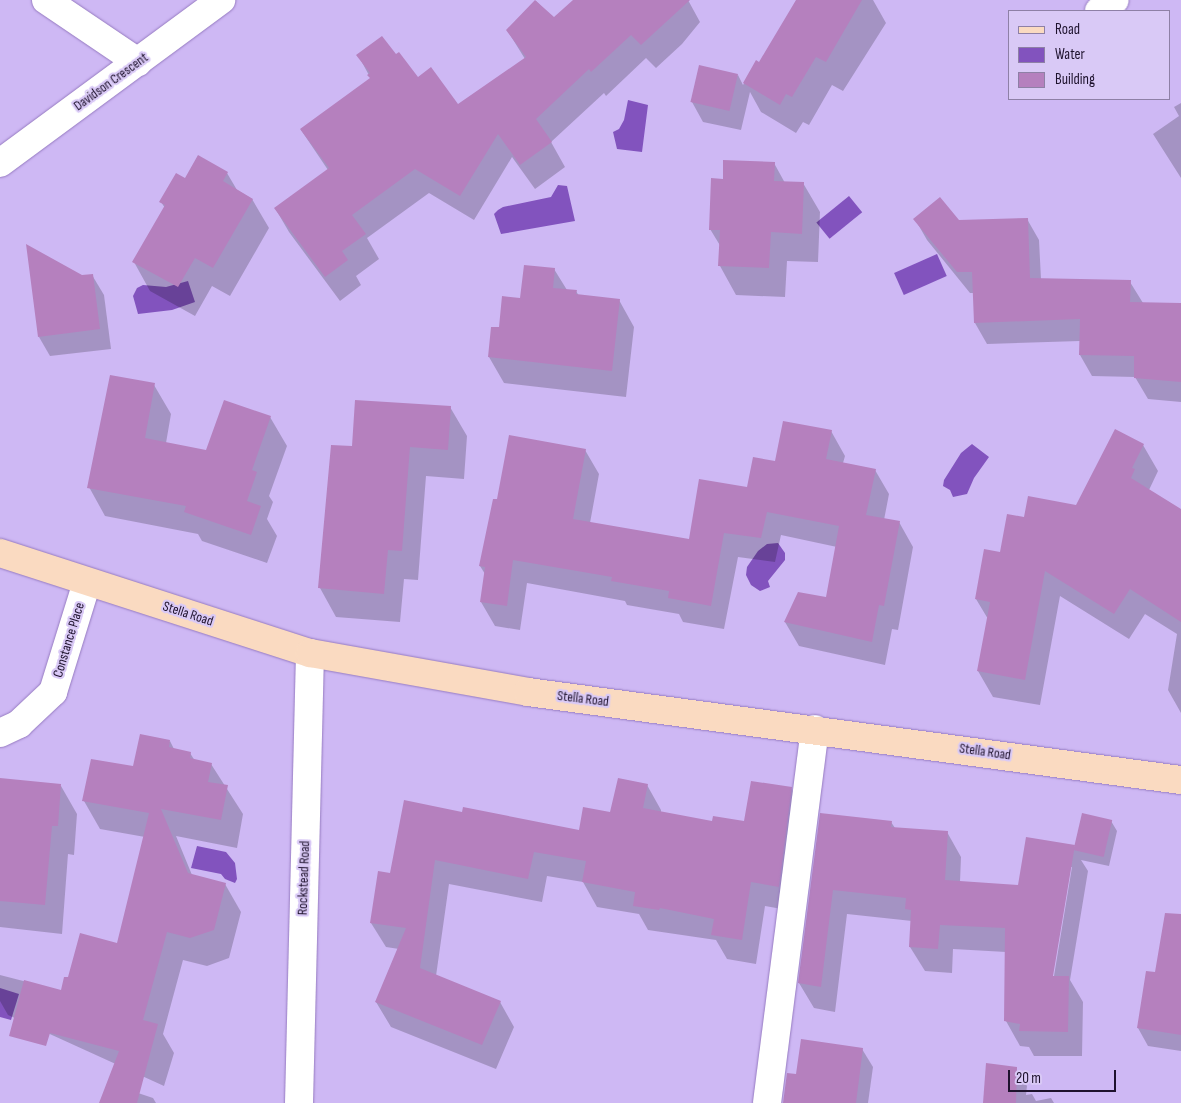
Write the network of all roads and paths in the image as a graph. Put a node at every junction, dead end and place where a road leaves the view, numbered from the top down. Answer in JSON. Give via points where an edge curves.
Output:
{"nodes":[{"id":1,"x":46,"y":0,"type":"edge"},
{"id":2,"x":222,"y":0,"type":"edge"},
{"id":3,"x":1115,"y":0,"type":"edge"},
{"id":4,"x":1100,"y":10,"type":"edge"},
{"id":5,"x":138,"y":62,"type":"junction"},
{"id":6,"x":0,"y":163,"type":"edge"},
{"id":7,"x":0,"y":553,"type":"edge"},
{"id":8,"x":86,"y":582,"type":"junction"},
{"id":9,"x":310,"y":653,"type":"junction"},
{"id":10,"x":815,"y":729,"type":"junction"},
{"id":11,"x":0,"y":732,"type":"edge"},
{"id":12,"x":1181,"y":780,"type":"edge"},
{"id":13,"x":299,"y":1103,"type":"edge"},
{"id":14,"x":767,"y":1103,"type":"edge"}],
"edges":[{"from":1,"to":5,"type":"street"},
{"from":2,"to":5,"type":"street","name":"Davidson Crescent"},
{"from":3,"to":4,"type":"street"},
{"from":5,"to":6,"type":"street","name":"Davidson Crescent"},
{"from":7,"to":8,"type":"main road","name":"Stella Road"},
{"from":8,"to":9,"type":"main road","name":"Stella Road"},
{"from":8,"to":11,"type":"street","name":"Constance Place","via":[[53,692],[19,724]]},
{"from":9,"to":10,"type":"main road","name":"Stella Road","via":[[528,692]]},
{"from":9,"to":13,"type":"street","name":"Rockstead Road"},
{"from":10,"to":12,"type":"main road","name":"Stella Road"},
{"from":10,"to":14,"type":"street"}]}
